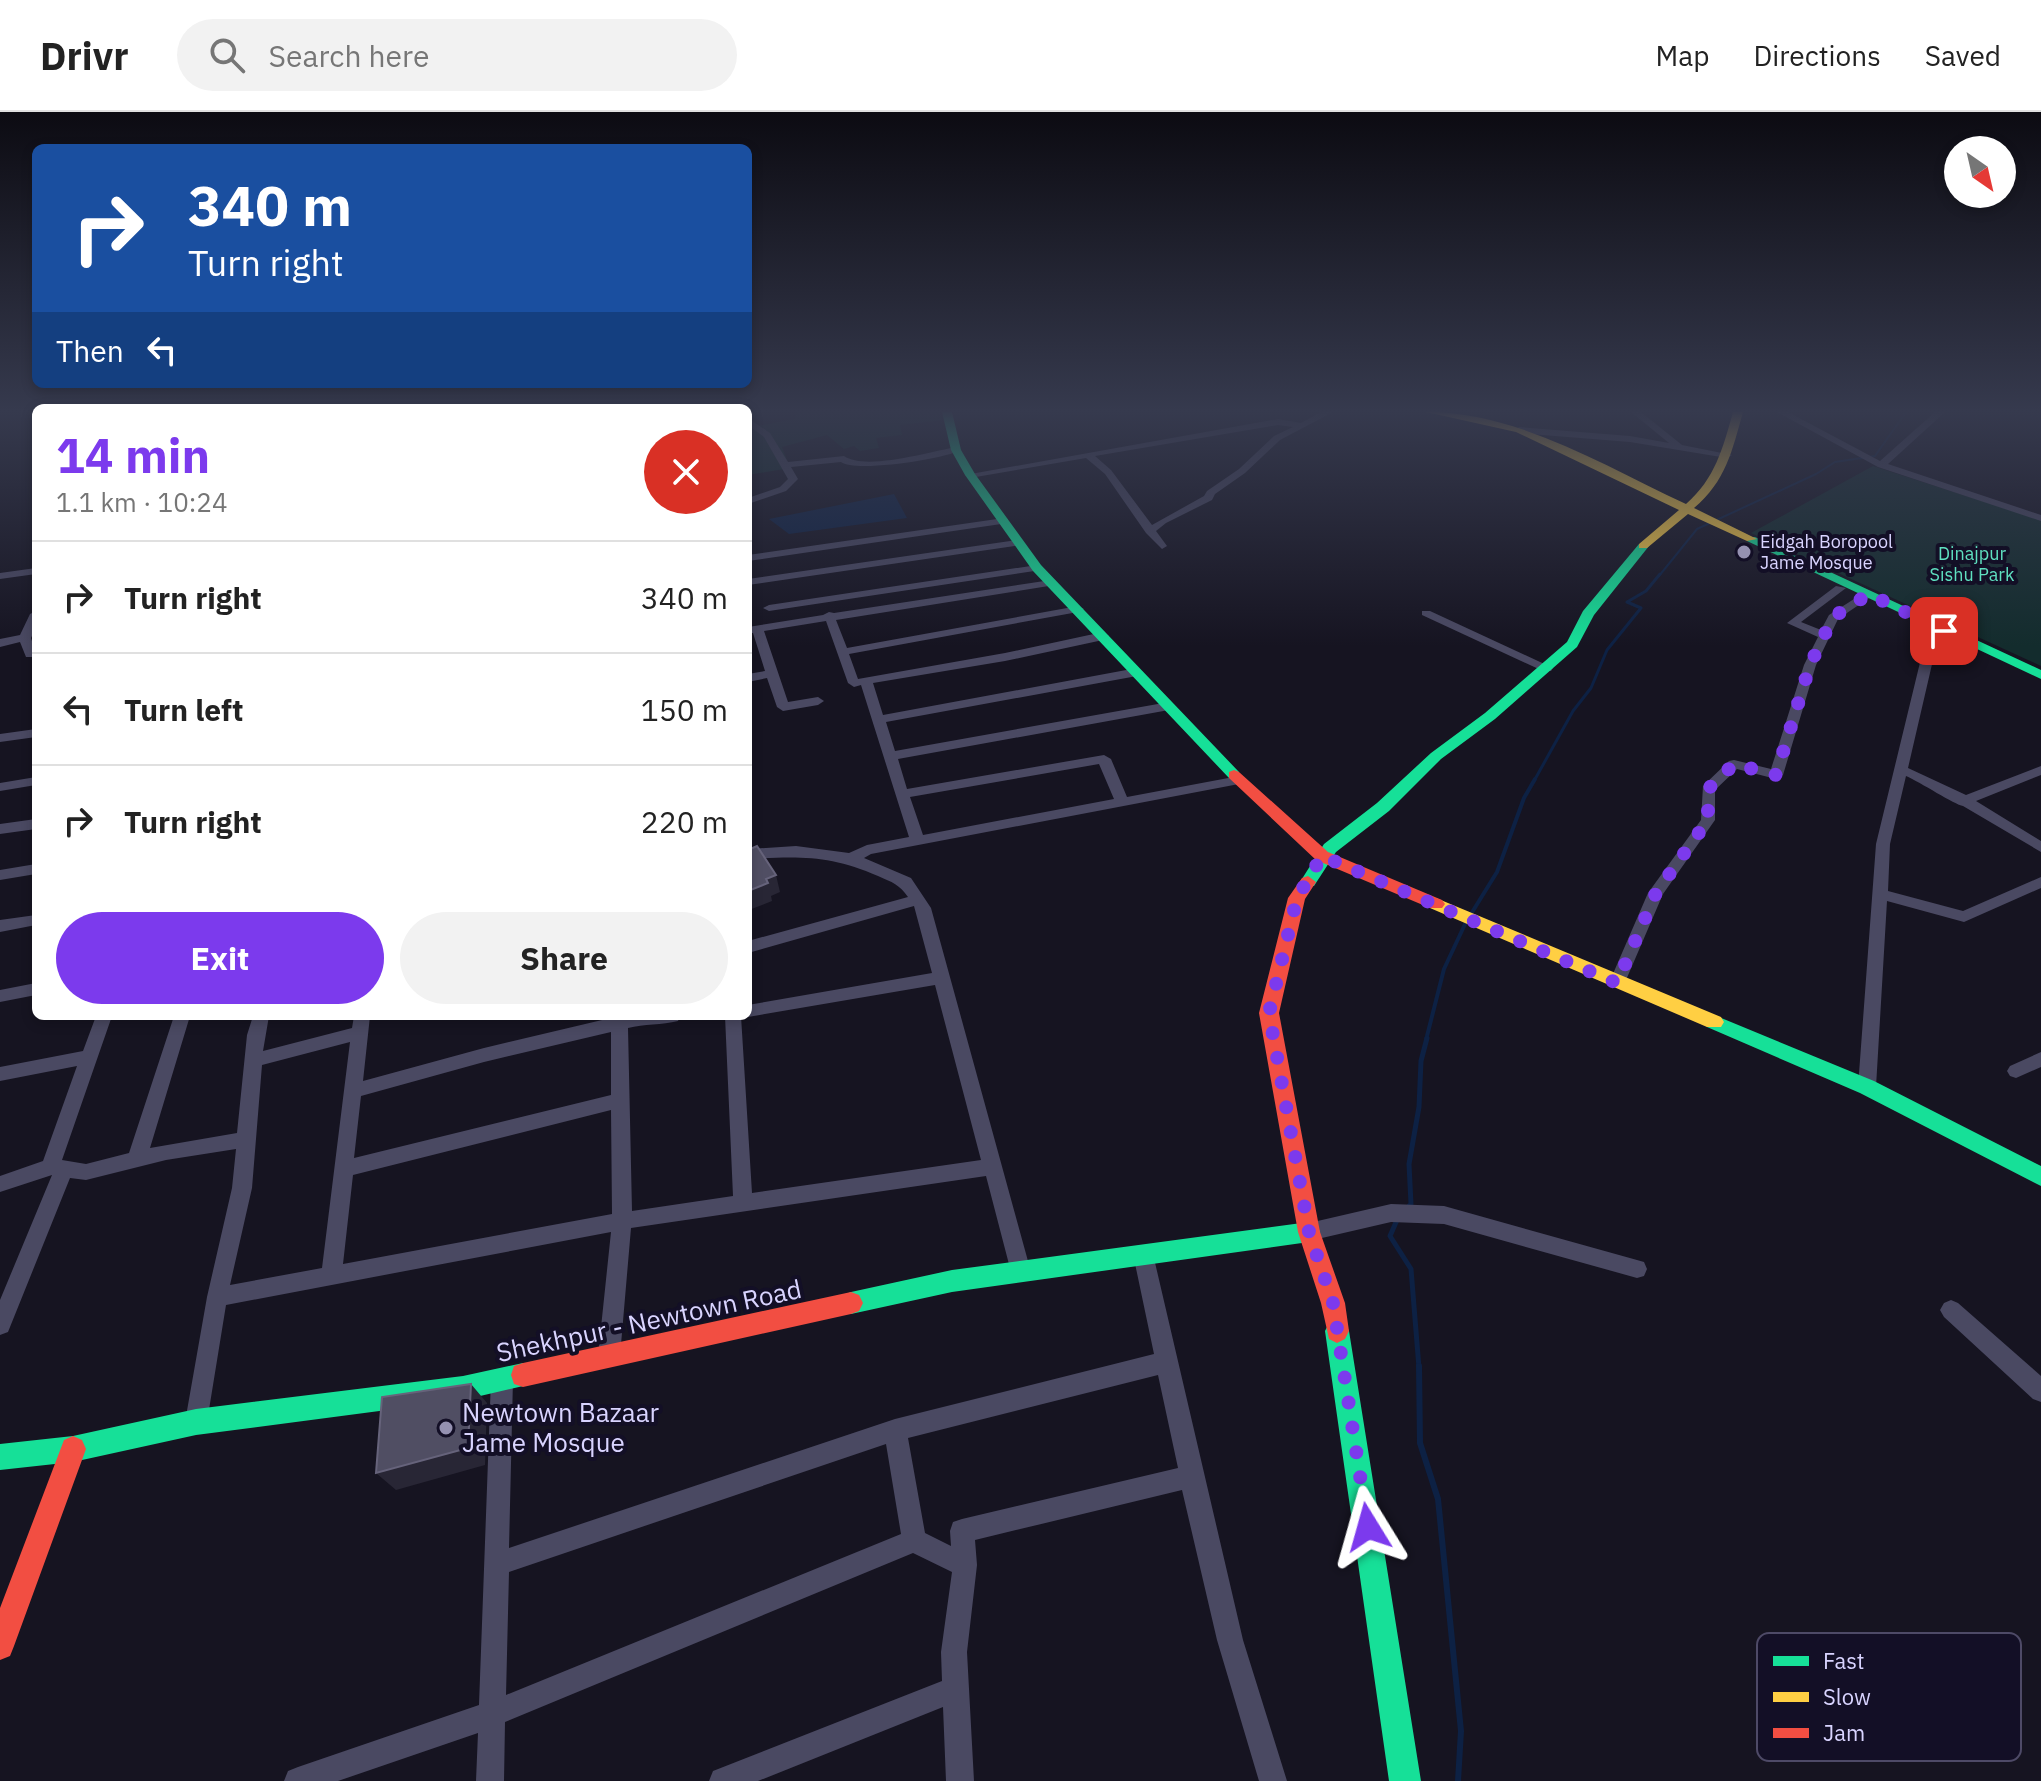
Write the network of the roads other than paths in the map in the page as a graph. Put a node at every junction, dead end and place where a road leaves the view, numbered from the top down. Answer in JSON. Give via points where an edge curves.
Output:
{"nodes":[{"id":1,"x":775,"y":490,"type":"edge"},
{"id":2,"x":981,"y":490,"type":"edge"},
{"id":3,"x":1121,"y":490,"type":"edge"},
{"id":4,"x":1215,"y":490,"type":"edge"},
{"id":5,"x":1648,"y":490,"type":"edge"},
{"id":6,"x":1705,"y":490,"type":"edge"},
{"id":7,"x":1958,"y":490,"type":"edge"},
{"id":8,"x":752,"y":499,"type":"edge"},
{"id":9,"x":1687,"y":508,"type":"junction"},
{"id":10,"x":2041,"y":518,"type":"edge"},
{"id":11,"x":1004,"y":521,"type":"junction"},
{"id":12,"x":1150,"y":531,"type":"junction"},
{"id":13,"x":1017,"y":543,"type":"junction"},
{"id":14,"x":1162,"y":546,"type":"dead end"},
{"id":15,"x":752,"y":557,"type":"edge"},
{"id":16,"x":1037,"y":568,"type":"junction"},
{"id":17,"x":32,"y":572,"type":"edge"},
{"id":18,"x":0,"y":576,"type":"edge"},
{"id":19,"x":1051,"y":583,"type":"junction"},
{"id":20,"x":757,"y":584,"type":"edge"},
{"id":21,"x":1840,"y":588,"type":"dead end"},
{"id":22,"x":1869,"y":594,"type":"junction"},
{"id":23,"x":769,"y":608,"type":"junction"},
{"id":24,"x":1078,"y":609,"type":"junction"},
{"id":25,"x":1426,"y":613,"type":"dead end"},
{"id":26,"x":829,"y":615,"type":"junction"},
{"id":27,"x":32,"y":623,"type":"edge"},
{"id":28,"x":775,"y":625,"type":"junction"},
{"id":29,"x":753,"y":629,"type":"edge"},
{"id":30,"x":1944,"y":631,"type":"junction"},
{"id":31,"x":1103,"y":636,"type":"junction"},
{"id":32,"x":1826,"y":636,"type":"junction"},
{"id":33,"x":25,"y":638,"type":"junction"},
{"id":34,"x":0,"y":643,"type":"edge"},
{"id":35,"x":842,"y":652,"type":"junction"},
{"id":36,"x":30,"y":654,"type":"dead end"},
{"id":37,"x":1547,"y":668,"type":"junction"},
{"id":38,"x":1137,"y":672,"type":"junction"},
{"id":39,"x":772,"y":673,"type":"junction"},
{"id":40,"x":2041,"y":675,"type":"edge"},
{"id":41,"x":752,"y":677,"type":"edge"},
{"id":42,"x":866,"y":681,"type":"junction"},
{"id":43,"x":818,"y":701,"type":"dead end"},
{"id":44,"x":1169,"y":706,"type":"junction"},
{"id":45,"x":878,"y":720,"type":"junction"},
{"id":46,"x":32,"y":734,"type":"edge"},
{"id":47,"x":0,"y":738,"type":"edge"},
{"id":48,"x":890,"y":756,"type":"junction"},
{"id":49,"x":1902,"y":770,"type":"junction"},
{"id":50,"x":2041,"y":770,"type":"edge"},
{"id":51,"x":1239,"y":780,"type":"junction"},
{"id":52,"x":32,"y":782,"type":"edge"},
{"id":53,"x":0,"y":787,"type":"edge"},
{"id":54,"x":902,"y":794,"type":"junction"},
{"id":55,"x":1122,"y":802,"type":"junction"},
{"id":56,"x":1962,"y":802,"type":"junction"},
{"id":57,"x":32,"y":825,"type":"edge"},
{"id":58,"x":0,"y":829,"type":"edge"},
{"id":59,"x":917,"y":840,"type":"junction"},
{"id":60,"x":2041,"y":847,"type":"edge"},
{"id":61,"x":752,"y":854,"type":"edge"},
{"id":62,"x":1322,"y":856,"type":"junction"},
{"id":63,"x":851,"y":858,"type":"junction"},
{"id":64,"x":32,"y":870,"type":"edge"},
{"id":65,"x":0,"y":875,"type":"edge"},
{"id":66,"x":2041,"y":882,"type":"edge"},
{"id":67,"x":1881,"y":894,"type":"junction"},
{"id":68,"x":918,"y":900,"type":"junction"},
{"id":69,"x":32,"y":921,"type":"edge"},
{"id":70,"x":0,"y":926,"type":"edge"},
{"id":71,"x":752,"y":946,"type":"edge"},
{"id":72,"x":941,"y":978,"type":"junction"},
{"id":73,"x":1617,"y":983,"type":"junction"},
{"id":74,"x":32,"y":990,"type":"edge"},
{"id":75,"x":0,"y":996,"type":"edge"},
{"id":76,"x":752,"y":1010,"type":"edge"},
{"id":77,"x":103,"y":1020,"type":"edge"},
{"id":78,"x":181,"y":1020,"type":"edge"},
{"id":79,"x":260,"y":1020,"type":"edge"},
{"id":80,"x":632,"y":1020,"type":"edge"},
{"id":81,"x":733,"y":1020,"type":"edge"},
{"id":82,"x":619,"y":1023,"type":"junction"},
{"id":83,"x":361,"y":1024,"type":"edge"},
{"id":84,"x":89,"y":1057,"type":"junction"},
{"id":85,"x":2041,"y":1059,"type":"edge"},
{"id":86,"x":254,"y":1060,"type":"junction"},
{"id":87,"x":2016,"y":1071,"type":"dead end"},
{"id":88,"x":0,"y":1074,"type":"edge"},
{"id":89,"x":1867,"y":1087,"type":"junction"},
{"id":90,"x":354,"y":1091,"type":"junction"},
{"id":91,"x":620,"y":1100,"type":"junction"},
{"id":92,"x":246,"y":1139,"type":"junction"},
{"id":93,"x":137,"y":1159,"type":"junction"},
{"id":94,"x":992,"y":1167,"type":"junction"},
{"id":95,"x":57,"y":1168,"type":"junction"},
{"id":96,"x":344,"y":1169,"type":"junction"},
{"id":97,"x":2041,"y":1177,"type":"edge"},
{"id":98,"x":0,"y":1184,"type":"edge"},
{"id":99,"x":743,"y":1203,"type":"junction"},
{"id":100,"x":622,"y":1221,"type":"junction"},
{"id":101,"x":1309,"y":1232,"type":"junction"},
{"id":102,"x":1143,"y":1254,"type":"junction"},
{"id":103,"x":1637,"y":1269,"type":"dead end"},
{"id":104,"x":1021,"y":1272,"type":"junction"},
{"id":105,"x":331,"y":1275,"type":"junction"},
{"id":106,"x":217,"y":1297,"type":"junction"},
{"id":107,"x":1951,"y":1310,"type":"dead end"},
{"id":108,"x":0,"y":1325,"type":"edge"},
{"id":109,"x":609,"y":1356,"type":"junction"},
{"id":110,"x":1166,"y":1362,"type":"junction"},
{"id":111,"x":502,"y":1379,"type":"junction"},
{"id":112,"x":2041,"y":1391,"type":"edge"},
{"id":113,"x":196,"y":1422,"type":"junction"},
{"id":114,"x":895,"y":1430,"type":"junction"},
{"id":115,"x":73,"y":1449,"type":"junction"},
{"id":116,"x":0,"y":1457,"type":"edge"},
{"id":117,"x":1191,"y":1476,"type":"junction"},
{"id":118,"x":914,"y":1541,"type":"junction"},
{"id":119,"x":497,"y":1564,"type":"junction"},
{"id":120,"x":965,"y":1565,"type":"junction"},
{"id":121,"x":0,"y":1646,"type":"edge"},
{"id":122,"x":956,"y":1689,"type":"junction"},
{"id":123,"x":490,"y":1715,"type":"junction"},
{"id":124,"x":298,"y":1781,"type":"edge"},
{"id":125,"x":490,"y":1781,"type":"edge"},
{"id":126,"x":723,"y":1781,"type":"edge"},
{"id":127,"x":960,"y":1781,"type":"edge"},
{"id":128,"x":1273,"y":1781,"type":"edge"},
{"id":129,"x":1405,"y":1781,"type":"edge"}],
"edges":[{"from":1,"to":8,"type":"street"},
{"from":2,"to":11,"type":"street"},
{"from":3,"to":12,"type":"street"},
{"from":4,"to":12,"type":"street"},
{"from":5,"to":9,"type":"street"},
{"from":6,"to":9,"type":"street"},
{"from":7,"to":10,"type":"street"},
{"from":9,"to":22,"type":"street"},
{"from":9,"to":37,"type":"street","via":[[1645,544],[1588,614],[1572,644]]},
{"from":11,"to":13,"type":"street"},
{"from":11,"to":15,"type":"street"},
{"from":12,"to":14,"type":"street"},
{"from":13,"to":16,"type":"street"},
{"from":13,"to":20,"type":"street"},
{"from":16,"to":19,"type":"street"},
{"from":16,"to":23,"type":"street"},
{"from":17,"to":18,"type":"street"},
{"from":19,"to":24,"type":"street"},
{"from":19,"to":26,"type":"street"},
{"from":20,"to":23,"type":"street"},
{"from":21,"to":32,"type":"street","via":[[1793,623]]},
{"from":22,"to":30,"type":"street"},
{"from":22,"to":32,"type":"street","via":[[1833,617]]},
{"from":23,"to":28,"type":"street"},
{"from":24,"to":31,"type":"street"},
{"from":24,"to":35,"type":"street"},
{"from":25,"to":37,"type":"street"},
{"from":26,"to":28,"type":"street"},
{"from":26,"to":35,"type":"street"},
{"from":27,"to":33,"type":"street"},
{"from":28,"to":29,"type":"street"},
{"from":29,"to":39,"type":"street"},
{"from":30,"to":40,"type":"street"},
{"from":30,"to":49,"type":"street","via":[[1930,646]]},
{"from":31,"to":38,"type":"street"},
{"from":31,"to":42,"type":"street"},
{"from":32,"to":73,"type":"street","via":[[1810,665],[1776,775],[1734,764],[1708,789],[1708,820],[1656,893]]},
{"from":33,"to":34,"type":"street"},
{"from":33,"to":36,"type":"street"},
{"from":35,"to":42,"type":"street","via":[[854,683]]},
{"from":37,"to":62,"type":"street"},
{"from":38,"to":44,"type":"street"},
{"from":38,"to":45,"type":"street"},
{"from":39,"to":41,"type":"street"},
{"from":39,"to":43,"type":"street","via":[[783,707]]},
{"from":42,"to":45,"type":"street"},
{"from":44,"to":48,"type":"street"},
{"from":44,"to":51,"type":"street"},
{"from":45,"to":48,"type":"street"},
{"from":46,"to":47,"type":"street"},
{"from":48,"to":54,"type":"street"},
{"from":49,"to":56,"type":"street","via":[[1935,782]]},
{"from":49,"to":67,"type":"street","via":[[1883,844]]},
{"from":50,"to":56,"type":"street"},
{"from":51,"to":55,"type":"street"},
{"from":51,"to":62,"type":"street"},
{"from":52,"to":53,"type":"street"},
{"from":54,"to":55,"type":"street","via":[[1104,759]]},
{"from":54,"to":59,"type":"street"},
{"from":55,"to":59,"type":"street"},
{"from":56,"to":60,"type":"street"},
{"from":57,"to":58,"type":"street"},
{"from":59,"to":63,"type":"street"},
{"from":61,"to":63,"type":"street","via":[[796,851]]},
{"from":62,"to":73,"type":"street"},
{"from":62,"to":101,"type":"street","via":[[1297,898],[1269,1013]]},
{"from":63,"to":68,"type":"street","via":[[906,882]]},
{"from":64,"to":65,"type":"street"},
{"from":66,"to":67,"type":"street","via":[[1964,917]]},
{"from":67,"to":89,"type":"street"},
{"from":68,"to":71,"type":"street"},
{"from":68,"to":72,"type":"street"},
{"from":69,"to":70,"type":"street"},
{"from":72,"to":76,"type":"street"},
{"from":72,"to":94,"type":"street"},
{"from":73,"to":89,"type":"street"},
{"from":74,"to":75,"type":"street"},
{"from":77,"to":84,"type":"street"},
{"from":78,"to":93,"type":"street"},
{"from":79,"to":86,"type":"street"},
{"from":80,"to":82,"type":"street"},
{"from":81,"to":99,"type":"street"},
{"from":82,"to":90,"type":"street"},
{"from":82,"to":91,"type":"street"},
{"from":83,"to":86,"type":"street"},
{"from":83,"to":90,"type":"street"},
{"from":84,"to":88,"type":"street"},
{"from":84,"to":95,"type":"street"},
{"from":85,"to":87,"type":"street"},
{"from":86,"to":92,"type":"street"},
{"from":89,"to":97,"type":"street"},
{"from":90,"to":96,"type":"street"},
{"from":91,"to":96,"type":"street"},
{"from":91,"to":100,"type":"street"},
{"from":92,"to":93,"type":"street"},
{"from":92,"to":106,"type":"street","via":[[242,1188]]},
{"from":93,"to":95,"type":"street","via":[[86,1172]]},
{"from":94,"to":99,"type":"street"},
{"from":94,"to":104,"type":"street"},
{"from":95,"to":98,"type":"street"},
{"from":95,"to":108,"type":"street"},
{"from":96,"to":105,"type":"street"},
{"from":99,"to":100,"type":"street"},
{"from":100,"to":105,"type":"street"},
{"from":100,"to":109,"type":"street"},
{"from":101,"to":102,"type":"street","name":"Shekhpur - Newtown Road"},
{"from":101,"to":103,"type":"street","via":[[1391,1213],[1444,1215]]},
{"from":101,"to":129,"type":"street","via":[[1333,1303]]},
{"from":102,"to":104,"type":"street","name":"Shekhpur - Newtown Road"},
{"from":102,"to":110,"type":"street"},
{"from":104,"to":109,"type":"street","name":"Shekhpur - Newtown Road","via":[[952,1281]]},
{"from":105,"to":106,"type":"street"},
{"from":106,"to":113,"type":"street"},
{"from":107,"to":112,"type":"street"},
{"from":109,"to":111,"type":"street","name":"Shekhpur - Newtown Road"},
{"from":110,"to":114,"type":"street"},
{"from":110,"to":117,"type":"street"},
{"from":111,"to":113,"type":"street","name":"Shekhpur - Newtown Road"},
{"from":111,"to":119,"type":"street"},
{"from":113,"to":115,"type":"street","name":"Shekhpur - Newtown Road"},
{"from":114,"to":118,"type":"street"},
{"from":114,"to":119,"type":"street"},
{"from":115,"to":116,"type":"street","name":"Shekhpur - Newtown Road"},
{"from":115,"to":121,"type":"street"},
{"from":117,"to":120,"type":"street","via":[[962,1531]]},
{"from":117,"to":128,"type":"street","via":[[1230,1640]]},
{"from":118,"to":120,"type":"street"},
{"from":118,"to":123,"type":"street"},
{"from":119,"to":123,"type":"street"},
{"from":120,"to":122,"type":"street","via":[[954,1652]]},
{"from":122,"to":126,"type":"street"},
{"from":122,"to":127,"type":"street"},
{"from":123,"to":124,"type":"street"},
{"from":123,"to":125,"type":"street"}]}
